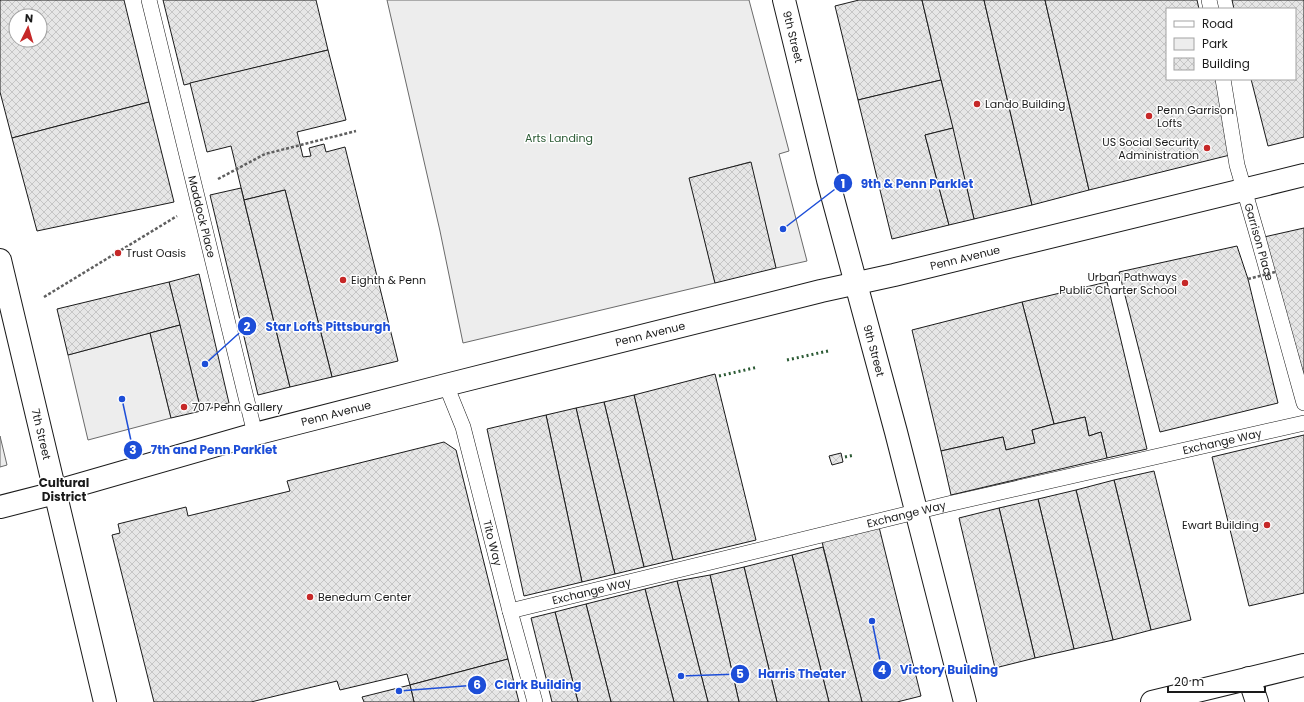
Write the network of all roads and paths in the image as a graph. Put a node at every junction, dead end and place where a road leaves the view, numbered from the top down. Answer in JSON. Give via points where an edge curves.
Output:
{"nodes":[{"id":1,"x":149,"y":0,"type":"edge"},
{"id":2,"x":784,"y":0,"type":"edge"},
{"id":3,"x":1223,"y":80,"type":"edge"},
{"id":4,"x":356,"y":131,"type":"dead end"},
{"id":5,"x":1304,"y":175,"type":"edge"},
{"id":6,"x":1244,"y":190,"type":"junction"},
{"id":7,"x":197,"y":197,"type":"junction"},
{"id":8,"x":0,"y":260,"type":"edge"},
{"id":9,"x":1275,"y":272,"type":"dead end"},
{"id":10,"x":1248,"y":279,"type":"dead end"},
{"id":11,"x":856,"y":283,"type":"junction"},
{"id":12,"x":44,"y":297,"type":"dead end"},
{"id":13,"x":446,"y":385,"type":"junction"},
{"id":14,"x":1304,"y":403,"type":"edge"},
{"id":15,"x":1304,"y":423,"type":"edge"},
{"id":16,"x":255,"y":434,"type":"junction"},
{"id":17,"x":55,"y":493,"type":"junction"},
{"id":18,"x":0,"y":507,"type":"edge"},
{"id":19,"x":916,"y":512,"type":"junction"},
{"id":20,"x":510,"y":611,"type":"junction"},
{"id":21,"x":1304,"y":665,"type":"edge"},
{"id":22,"x":1249,"y":678,"type":"junction"},
{"id":23,"x":105,"y":702,"type":"edge"},
{"id":24,"x":535,"y":702,"type":"edge"},
{"id":25,"x":965,"y":702,"type":"edge"},
{"id":26,"x":1152,"y":702,"type":"edge"},
{"id":27,"x":1257,"y":702,"type":"edge"}],
"edges":[{"from":1,"to":7,"type":"lane","name":"Maddock Place"},
{"from":2,"to":11,"type":"street","name":"9th Street"},
{"from":3,"to":6,"type":"lane","name":"Garrison Place","via":[[1237,165]]},
{"from":4,"to":7,"type":"path","via":[[265,154]]},
{"from":5,"to":6,"type":"street","name":"Penn Avenue"},
{"from":6,"to":11,"type":"street","name":"Penn Avenue"},
{"from":6,"to":14,"type":"lane","name":"Garrison Place"},
{"from":7,"to":12,"type":"path"},
{"from":7,"to":16,"type":"lane","name":"Maddock Place"},
{"from":8,"to":17,"type":"street","name":"7th Street"},
{"from":9,"to":10,"type":"path","bridge":true},
{"from":11,"to":13,"type":"street","name":"Penn Avenue"},
{"from":11,"to":19,"type":"street","name":"9th Street"},
{"from":13,"to":16,"type":"street","name":"Penn Avenue"},
{"from":13,"to":20,"type":"lane","name":"Tito Way","via":[[462,427]]},
{"from":15,"to":19,"type":"lane","name":"Exchange Way"},
{"from":16,"to":17,"type":"street","name":"Penn Avenue"},
{"from":17,"to":18,"type":"street","name":"Penn Avenue"},
{"from":17,"to":23,"type":"street","name":"7th Street"},
{"from":19,"to":20,"type":"lane","name":"Exchange Way"},
{"from":19,"to":25,"type":"street","name":"9th Street"},
{"from":20,"to":24,"type":"lane","name":"Tito Way"},
{"from":21,"to":22,"type":"street"},
{"from":22,"to":26,"type":"street"},
{"from":22,"to":27,"type":"street"}]}
